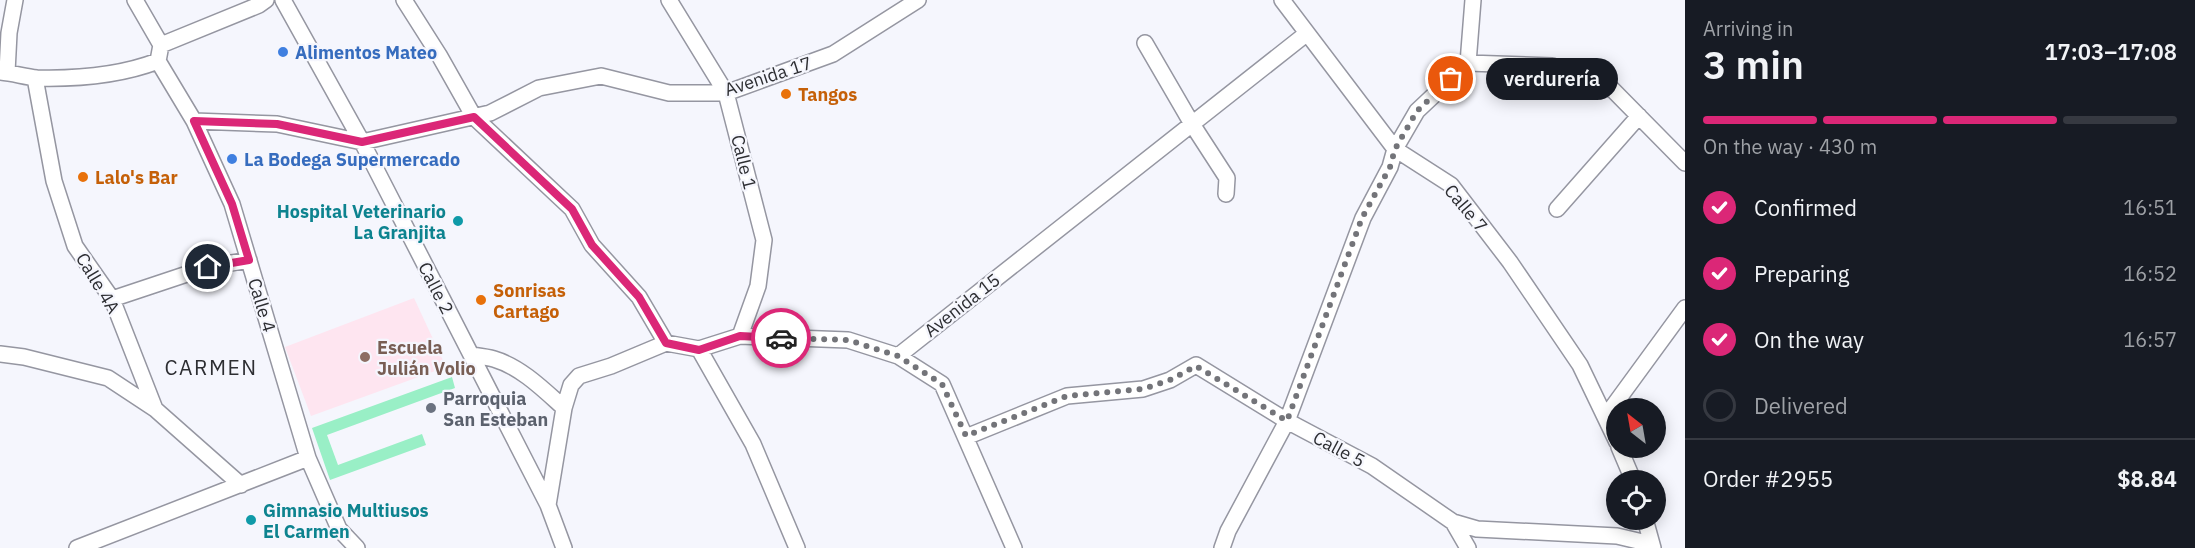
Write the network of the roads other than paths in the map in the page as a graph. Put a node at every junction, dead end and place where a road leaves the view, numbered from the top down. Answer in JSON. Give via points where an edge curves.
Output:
{"nodes":[{"id":1,"x":15,"y":0,"type":"edge"},
{"id":2,"x":135,"y":0,"type":"edge"},
{"id":3,"x":266,"y":0,"type":"edge"},
{"id":4,"x":283,"y":0,"type":"edge"},
{"id":5,"x":404,"y":0,"type":"edge"},
{"id":6,"x":918,"y":0,"type":"edge"},
{"id":7,"x":1282,"y":0,"type":"edge"},
{"id":8,"x":1473,"y":0,"type":"edge"},
{"id":9,"x":674,"y":1,"type":"edge"},
{"id":10,"x":1306,"y":34,"type":"junction"},
{"id":11,"x":1145,"y":43,"type":"dead end"},
{"id":12,"x":161,"y":45,"type":"junction"},
{"id":13,"x":158,"y":61,"type":"junction"},
{"id":14,"x":1468,"y":63,"type":"junction"},
{"id":15,"x":3,"y":72,"type":"edge"},
{"id":16,"x":35,"y":78,"type":"junction"},
{"id":17,"x":726,"y":93,"type":"junction"},
{"id":18,"x":1639,"y":116,"type":"junction"},
{"id":19,"x":474,"y":117,"type":"junction"},
{"id":20,"x":194,"y":121,"type":"junction"},
{"id":21,"x":1192,"y":123,"type":"junction"},
{"id":22,"x":362,"y":142,"type":"junction"},
{"id":23,"x":1395,"y":149,"type":"junction"},
{"id":24,"x":1685,"y":164,"type":"edge"},
{"id":25,"x":1226,"y":194,"type":"dead end"},
{"id":26,"x":1557,"y":209,"type":"dead end"},
{"id":27,"x":249,"y":260,"type":"junction"},
{"id":28,"x":112,"y":299,"type":"junction"},
{"id":29,"x":1685,"y":308,"type":"edge"},
{"id":30,"x":1680,"y":327,"type":"edge"},
{"id":31,"x":740,"y":336,"type":"junction"},
{"id":32,"x":666,"y":343,"type":"junction"},
{"id":33,"x":699,"y":350,"type":"junction"},
{"id":34,"x":0,"y":354,"type":"edge"},
{"id":35,"x":471,"y":355,"type":"junction"},
{"id":36,"x":898,"y":356,"type":"junction"},
{"id":37,"x":1621,"y":398,"type":"edge"},
{"id":38,"x":564,"y":408,"type":"junction"},
{"id":39,"x":155,"y":409,"type":"junction"},
{"id":40,"x":1606,"y":416,"type":"edge"},
{"id":41,"x":1287,"y":421,"type":"junction"},
{"id":42,"x":966,"y":436,"type":"junction"},
{"id":43,"x":308,"y":458,"type":"junction"},
{"id":44,"x":241,"y":485,"type":"junction"},
{"id":45,"x":548,"y":505,"type":"junction"},
{"id":46,"x":1453,"y":522,"type":"junction"},
{"id":47,"x":1648,"y":530,"type":"edge"},
{"id":48,"x":87,"y":546,"type":"edge"},
{"id":49,"x":1652,"y":546,"type":"edge"},
{"id":50,"x":357,"y":548,"type":"edge"},
{"id":51,"x":564,"y":548,"type":"edge"},
{"id":52,"x":797,"y":548,"type":"edge"},
{"id":53,"x":1014,"y":548,"type":"edge"},
{"id":54,"x":1222,"y":548,"type":"edge"},
{"id":55,"x":1468,"y":548,"type":"edge"}],
"edges":[{"from":1,"to":15,"type":"street"},
{"from":2,"to":12,"type":"street"},
{"from":3,"to":12,"type":"street"},
{"from":4,"to":22,"type":"street","name":"Calle 2"},
{"from":5,"to":19,"type":"street"},
{"from":6,"to":17,"type":"street","name":"Avenida 17","via":[[833,54]]},
{"from":7,"to":10,"type":"street","name":"Calle 7"},
{"from":8,"to":14,"type":"street"},
{"from":9,"to":17,"type":"street","name":"Calle 1"},
{"from":10,"to":21,"type":"street","name":"Avenida 15"},
{"from":10,"to":23,"type":"street","name":"Calle 7"},
{"from":11,"to":21,"type":"street"},
{"from":12,"to":13,"type":"street"},
{"from":13,"to":16,"type":"street","via":[[98,77]]},
{"from":13,"to":20,"type":"street","name":"Calle 4"},
{"from":14,"to":18,"type":"street","via":[[1552,66],[1613,90]]},
{"from":14,"to":23,"type":"street","via":[[1417,111]]},
{"from":15,"to":16,"type":"street"},
{"from":16,"to":28,"type":"street","name":"Calle 4A","via":[[54,181],[75,246]]},
{"from":17,"to":19,"type":"street","name":"Avenida 17","via":[[669,93],[601,76],[539,88]]},
{"from":17,"to":31,"type":"street","name":"Calle 1","via":[[764,240],[758,286]]},
{"from":18,"to":24,"type":"street"},
{"from":18,"to":26,"type":"street"},
{"from":19,"to":22,"type":"street","name":"Avenida 17"},
{"from":19,"to":32,"type":"street","via":[[572,209],[592,245],[639,297]]},
{"from":20,"to":22,"type":"street","via":[[277,124]]},
{"from":20,"to":27,"type":"street","name":"Calle 4","via":[[232,204]]},
{"from":21,"to":25,"type":"street","via":[[1227,178]]},
{"from":21,"to":36,"type":"street","name":"Avenida 15"},
{"from":22,"to":35,"type":"street","name":"Calle 2"},
{"from":23,"to":40,"type":"street","name":"Calle 7","via":[[1451,185],[1510,262],[1580,365]]},
{"from":23,"to":41,"type":"street","via":[[1390,167],[1362,218]]},
{"from":27,"to":28,"type":"street","via":[[208,267]]},
{"from":27,"to":43,"type":"street","name":"Calle 4"},
{"from":28,"to":39,"type":"street","name":"Calle 4A"},
{"from":29,"to":30,"type":"street"},
{"from":30,"to":37,"type":"street"},
{"from":31,"to":33,"type":"street"},
{"from":31,"to":36,"type":"street","via":[[848,340]]},
{"from":32,"to":33,"type":"street"},
{"from":32,"to":38,"type":"street","via":[[579,376],[571,385]]},
{"from":33,"to":52,"type":"street","via":[[753,444]]},
{"from":34,"to":39,"type":"street","via":[[108,378]]},
{"from":35,"to":38,"type":"street","via":[[495,359],[513,368]]},
{"from":35,"to":45,"type":"street","name":"Calle 2"},
{"from":36,"to":42,"type":"street","via":[[942,384]]},
{"from":38,"to":45,"type":"street"},
{"from":39,"to":44,"type":"street","name":"Calle 4A"},
{"from":41,"to":42,"type":"street","name":"Calle 5","via":[[1196,366],[1143,389],[1067,396]]},
{"from":41,"to":46,"type":"street","name":"Calle 5","via":[[1372,466]]},
{"from":41,"to":54,"type":"street"},
{"from":42,"to":53,"type":"street"},
{"from":43,"to":44,"type":"street"},
{"from":43,"to":50,"type":"street","name":"Calle 4","via":[[339,530]]},
{"from":44,"to":48,"type":"street"},
{"from":45,"to":51,"type":"street","name":"Calle 2"},
{"from":46,"to":49,"type":"street","via":[[1477,529],[1617,536]]},
{"from":46,"to":55,"type":"street","name":"Calle 5"},
{"from":47,"to":49,"type":"street"}]}
